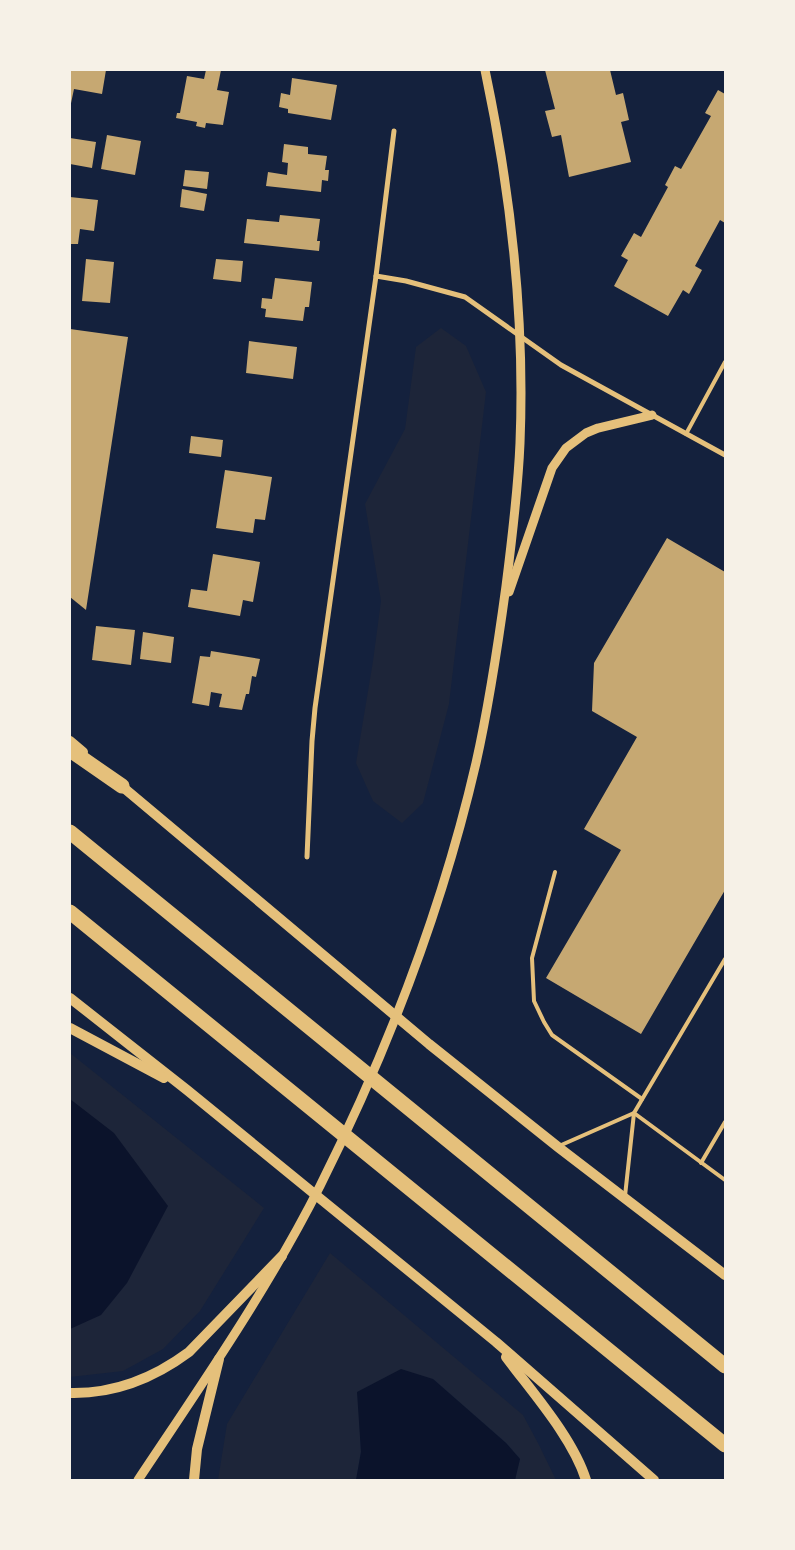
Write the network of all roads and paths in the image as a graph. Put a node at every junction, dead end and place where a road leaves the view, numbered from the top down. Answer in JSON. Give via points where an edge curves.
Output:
{"nodes":[{"id":1,"x":485,"y":70,"type":"edge"},
{"id":2,"x":394,"y":132,"type":"dead end"},
{"id":3,"x":376,"y":276,"type":"junction"},
{"id":4,"x":520,"y":335,"type":"junction"},
{"id":5,"x":725,"y":362,"type":"edge"},
{"id":6,"x":652,"y":415,"type":"junction"},
{"id":7,"x":686,"y":434,"type":"junction"},
{"id":8,"x":725,"y":455,"type":"edge"},
{"id":9,"x":502,"y":611,"type":"junction"},
{"id":10,"x":70,"y":741,"type":"edge"},
{"id":11,"x":70,"y":750,"type":"edge"},
{"id":12,"x":122,"y":786,"type":"junction"},
{"id":13,"x":70,"y":832,"type":"edge"},
{"id":14,"x":307,"y":856,"type":"dead end"},
{"id":15,"x":555,"y":872,"type":"dead end"},
{"id":16,"x":70,"y":912,"type":"edge"},
{"id":17,"x":725,"y":959,"type":"edge"},
{"id":18,"x":70,"y":998,"type":"edge"},
{"id":19,"x":70,"y":1028,"type":"edge"},
{"id":20,"x":187,"y":1090,"type":"junction"},
{"id":21,"x":642,"y":1099,"type":"junction"},
{"id":22,"x":634,"y":1113,"type":"junction"},
{"id":23,"x":725,"y":1122,"type":"edge"},
{"id":24,"x":558,"y":1147,"type":"junction"},
{"id":25,"x":701,"y":1163,"type":"junction"},
{"id":26,"x":725,"y":1180,"type":"edge"},
{"id":27,"x":624,"y":1198,"type":"junction"},
{"id":28,"x":282,"y":1256,"type":"junction"},
{"id":29,"x":725,"y":1275,"type":"edge"},
{"id":30,"x":496,"y":1342,"type":"junction"},
{"id":31,"x":219,"y":1359,"type":"junction"},
{"id":32,"x":725,"y":1366,"type":"edge"},
{"id":33,"x":70,"y":1392,"type":"edge"},
{"id":34,"x":725,"y":1445,"type":"edge"},
{"id":35,"x":138,"y":1480,"type":"edge"},
{"id":36,"x":194,"y":1480,"type":"edge"},
{"id":37,"x":586,"y":1480,"type":"edge"},
{"id":38,"x":654,"y":1480,"type":"edge"}],
"edges":[{"from":1,"to":4,"type":"street","via":[[504,168],[514,244]]},
{"from":2,"to":3,"type":"street"},
{"from":3,"to":4,"type":"street","via":[[465,297]]},
{"from":3,"to":14,"type":"street","via":[[315,708]]},
{"from":4,"to":6,"type":"street","via":[[561,365]]},
{"from":4,"to":9,"type":"street","via":[[520,446]]},
{"from":5,"to":7,"type":"lane"},
{"from":6,"to":7,"type":"street"},
{"from":6,"to":9,"type":"street","via":[[598,428],[566,448],[552,468]]},
{"from":7,"to":8,"type":"street"},
{"from":9,"to":28,"type":"street","via":[[476,764],[421,951],[343,1138]]},
{"from":10,"to":12,"type":"main road"},
{"from":11,"to":12,"type":"highway"},
{"from":12,"to":24,"type":"main road","via":[[429,1044]]},
{"from":13,"to":32,"type":"highway"},
{"from":15,"to":21,"type":"lane","via":[[532,958],[534,1002],[552,1035]]},
{"from":16,"to":34,"type":"highway"},
{"from":17,"to":21,"type":"lane"},
{"from":18,"to":20,"type":"main road"},
{"from":19,"to":20,"type":"main road"},
{"from":20,"to":30,"type":"main road"},
{"from":21,"to":22,"type":"lane"},
{"from":22,"to":24,"type":"lane"},
{"from":22,"to":25,"type":"lane"},
{"from":22,"to":27,"type":"lane"},
{"from":23,"to":25,"type":"lane"},
{"from":24,"to":27,"type":"main road"},
{"from":25,"to":26,"type":"lane"},
{"from":27,"to":29,"type":"main road"},
{"from":28,"to":31,"type":"street"},
{"from":28,"to":33,"type":"main road","via":[[177,1361],[130,1384]]},
{"from":30,"to":37,"type":"main road","via":[[563,1435]]},
{"from":30,"to":38,"type":"main road"},
{"from":31,"to":35,"type":"street"},
{"from":31,"to":36,"type":"main road","via":[[197,1449]]}]}
